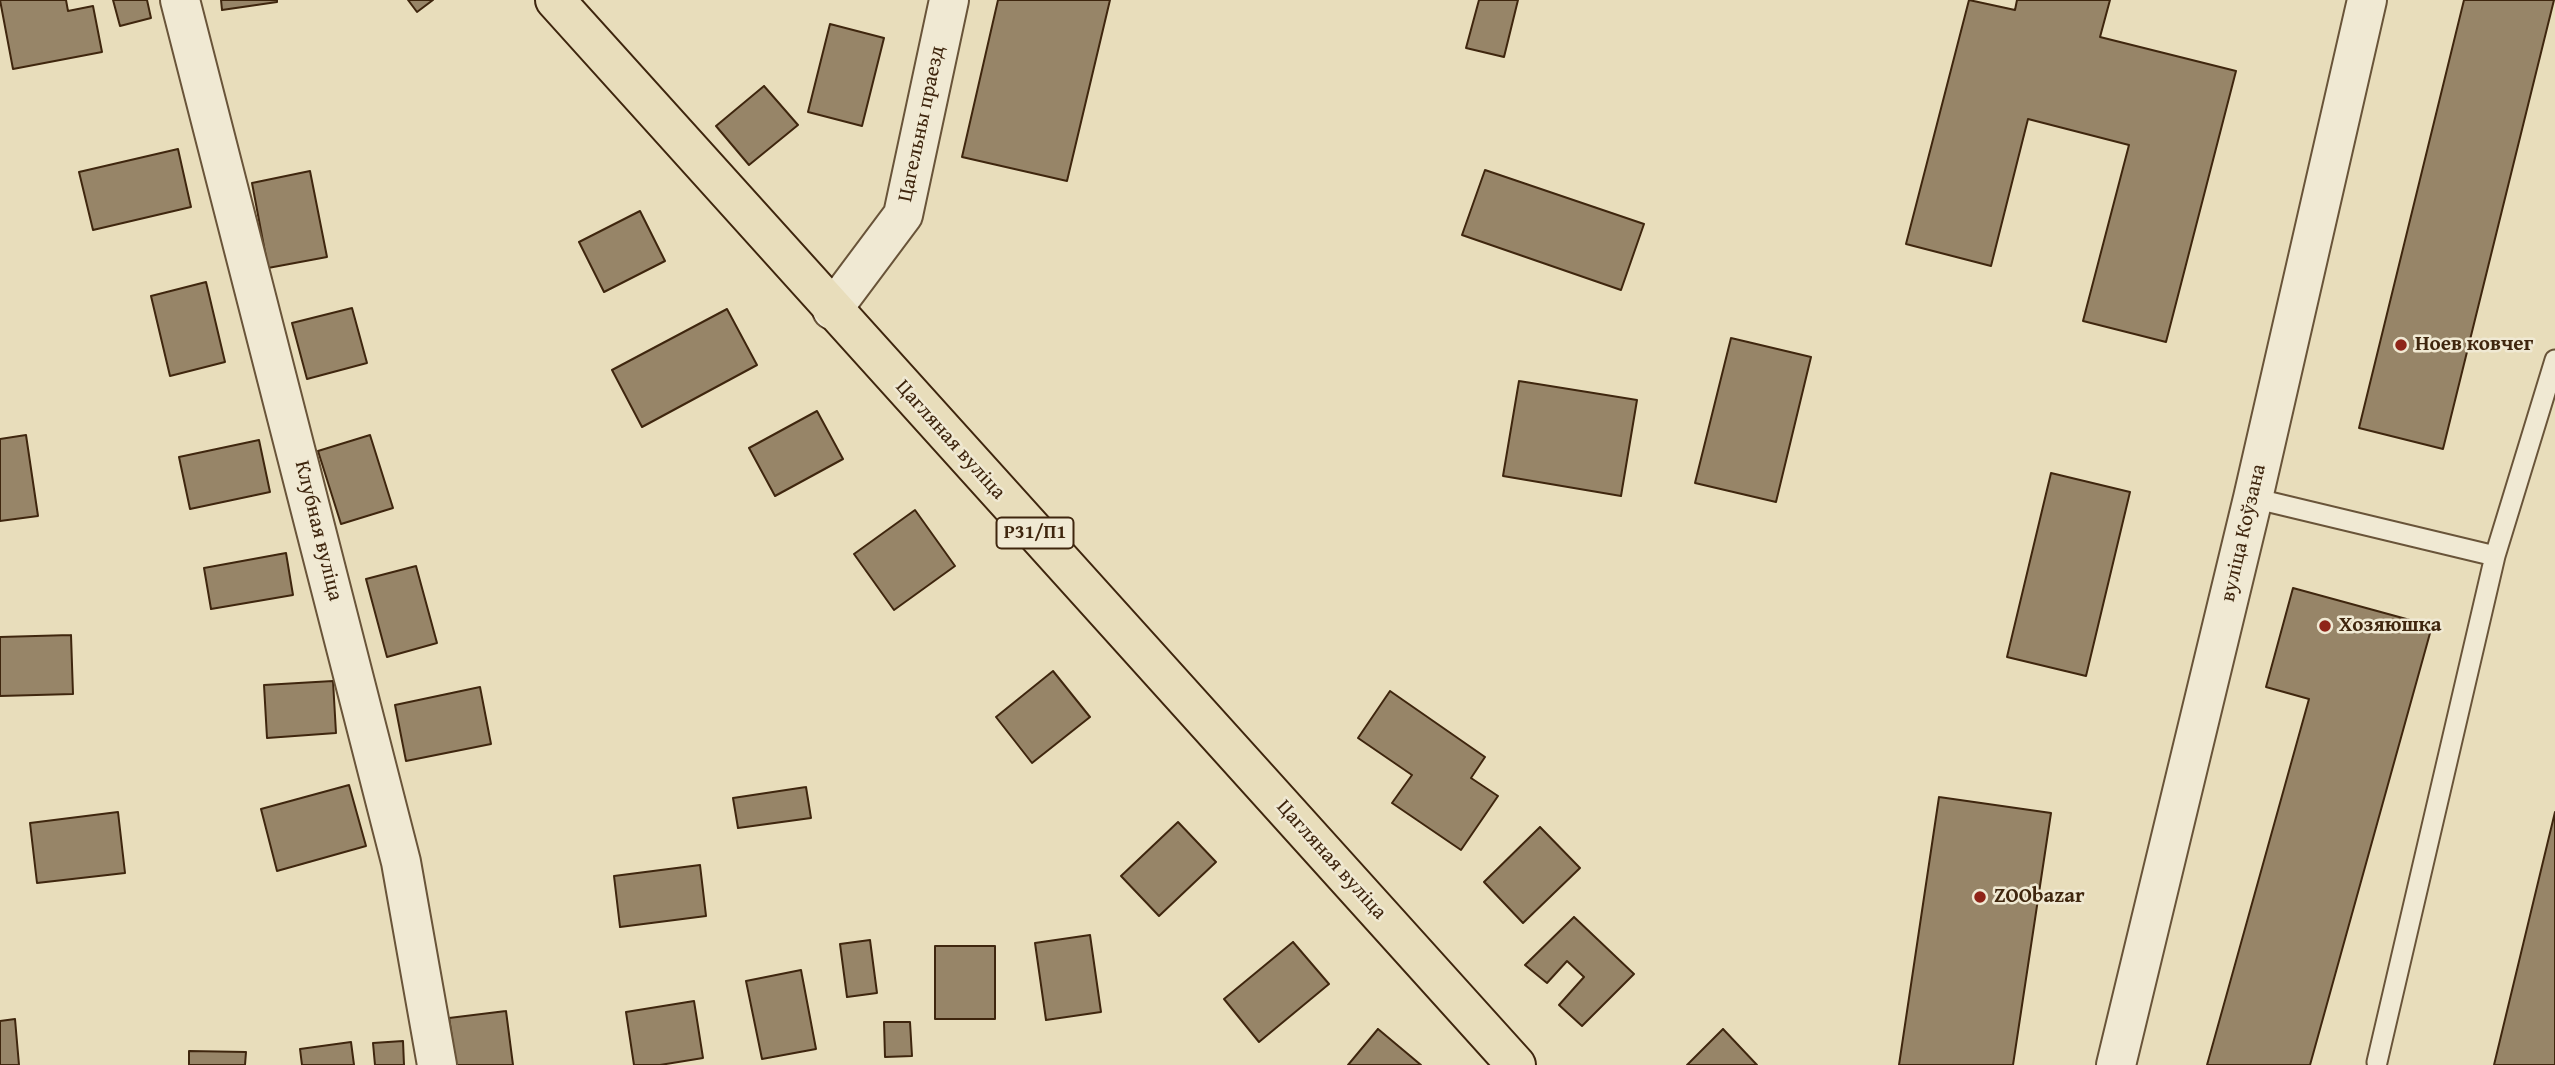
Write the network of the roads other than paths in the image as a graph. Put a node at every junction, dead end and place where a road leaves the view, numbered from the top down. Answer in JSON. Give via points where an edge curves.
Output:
{"nodes":[{"id":1,"x":180,"y":0,"type":"edge"},
{"id":2,"x":555,"y":0,"type":"edge"},
{"id":3,"x":949,"y":0,"type":"edge"},
{"id":4,"x":2367,"y":0,"type":"edge"},
{"id":5,"x":832,"y":310,"type":"junction"},
{"id":6,"x":2555,"y":360,"type":"edge"},
{"id":7,"x":2253,"y":498,"type":"junction"},
{"id":8,"x":2495,"y":556,"type":"junction"},
{"id":9,"x":2377,"y":1062,"type":"dead end"},
{"id":10,"x":437,"y":1065,"type":"edge"},
{"id":11,"x":1516,"y":1065,"type":"edge"},
{"id":12,"x":2116,"y":1065,"type":"edge"}],
"edges":[{"from":1,"to":10,"type":"street","name":"Клубная вуліца","via":[[401,863]]},
{"from":2,"to":5,"type":"main road","name":"Цагляная вуліца","number":"Р31/П1"},
{"from":3,"to":5,"type":"street","name":"Цагельны праезд","via":[[903,215]]},
{"from":4,"to":7,"type":"street","name":"вуліца Коўзана"},
{"from":5,"to":11,"type":"main road","name":"Цагляная вуліца","number":"Р31/П1"},
{"from":6,"to":8,"type":"lane"},
{"from":7,"to":8,"type":"lane"},
{"from":7,"to":12,"type":"street","name":"вуліца Коўзана"},
{"from":8,"to":9,"type":"lane"}]}
